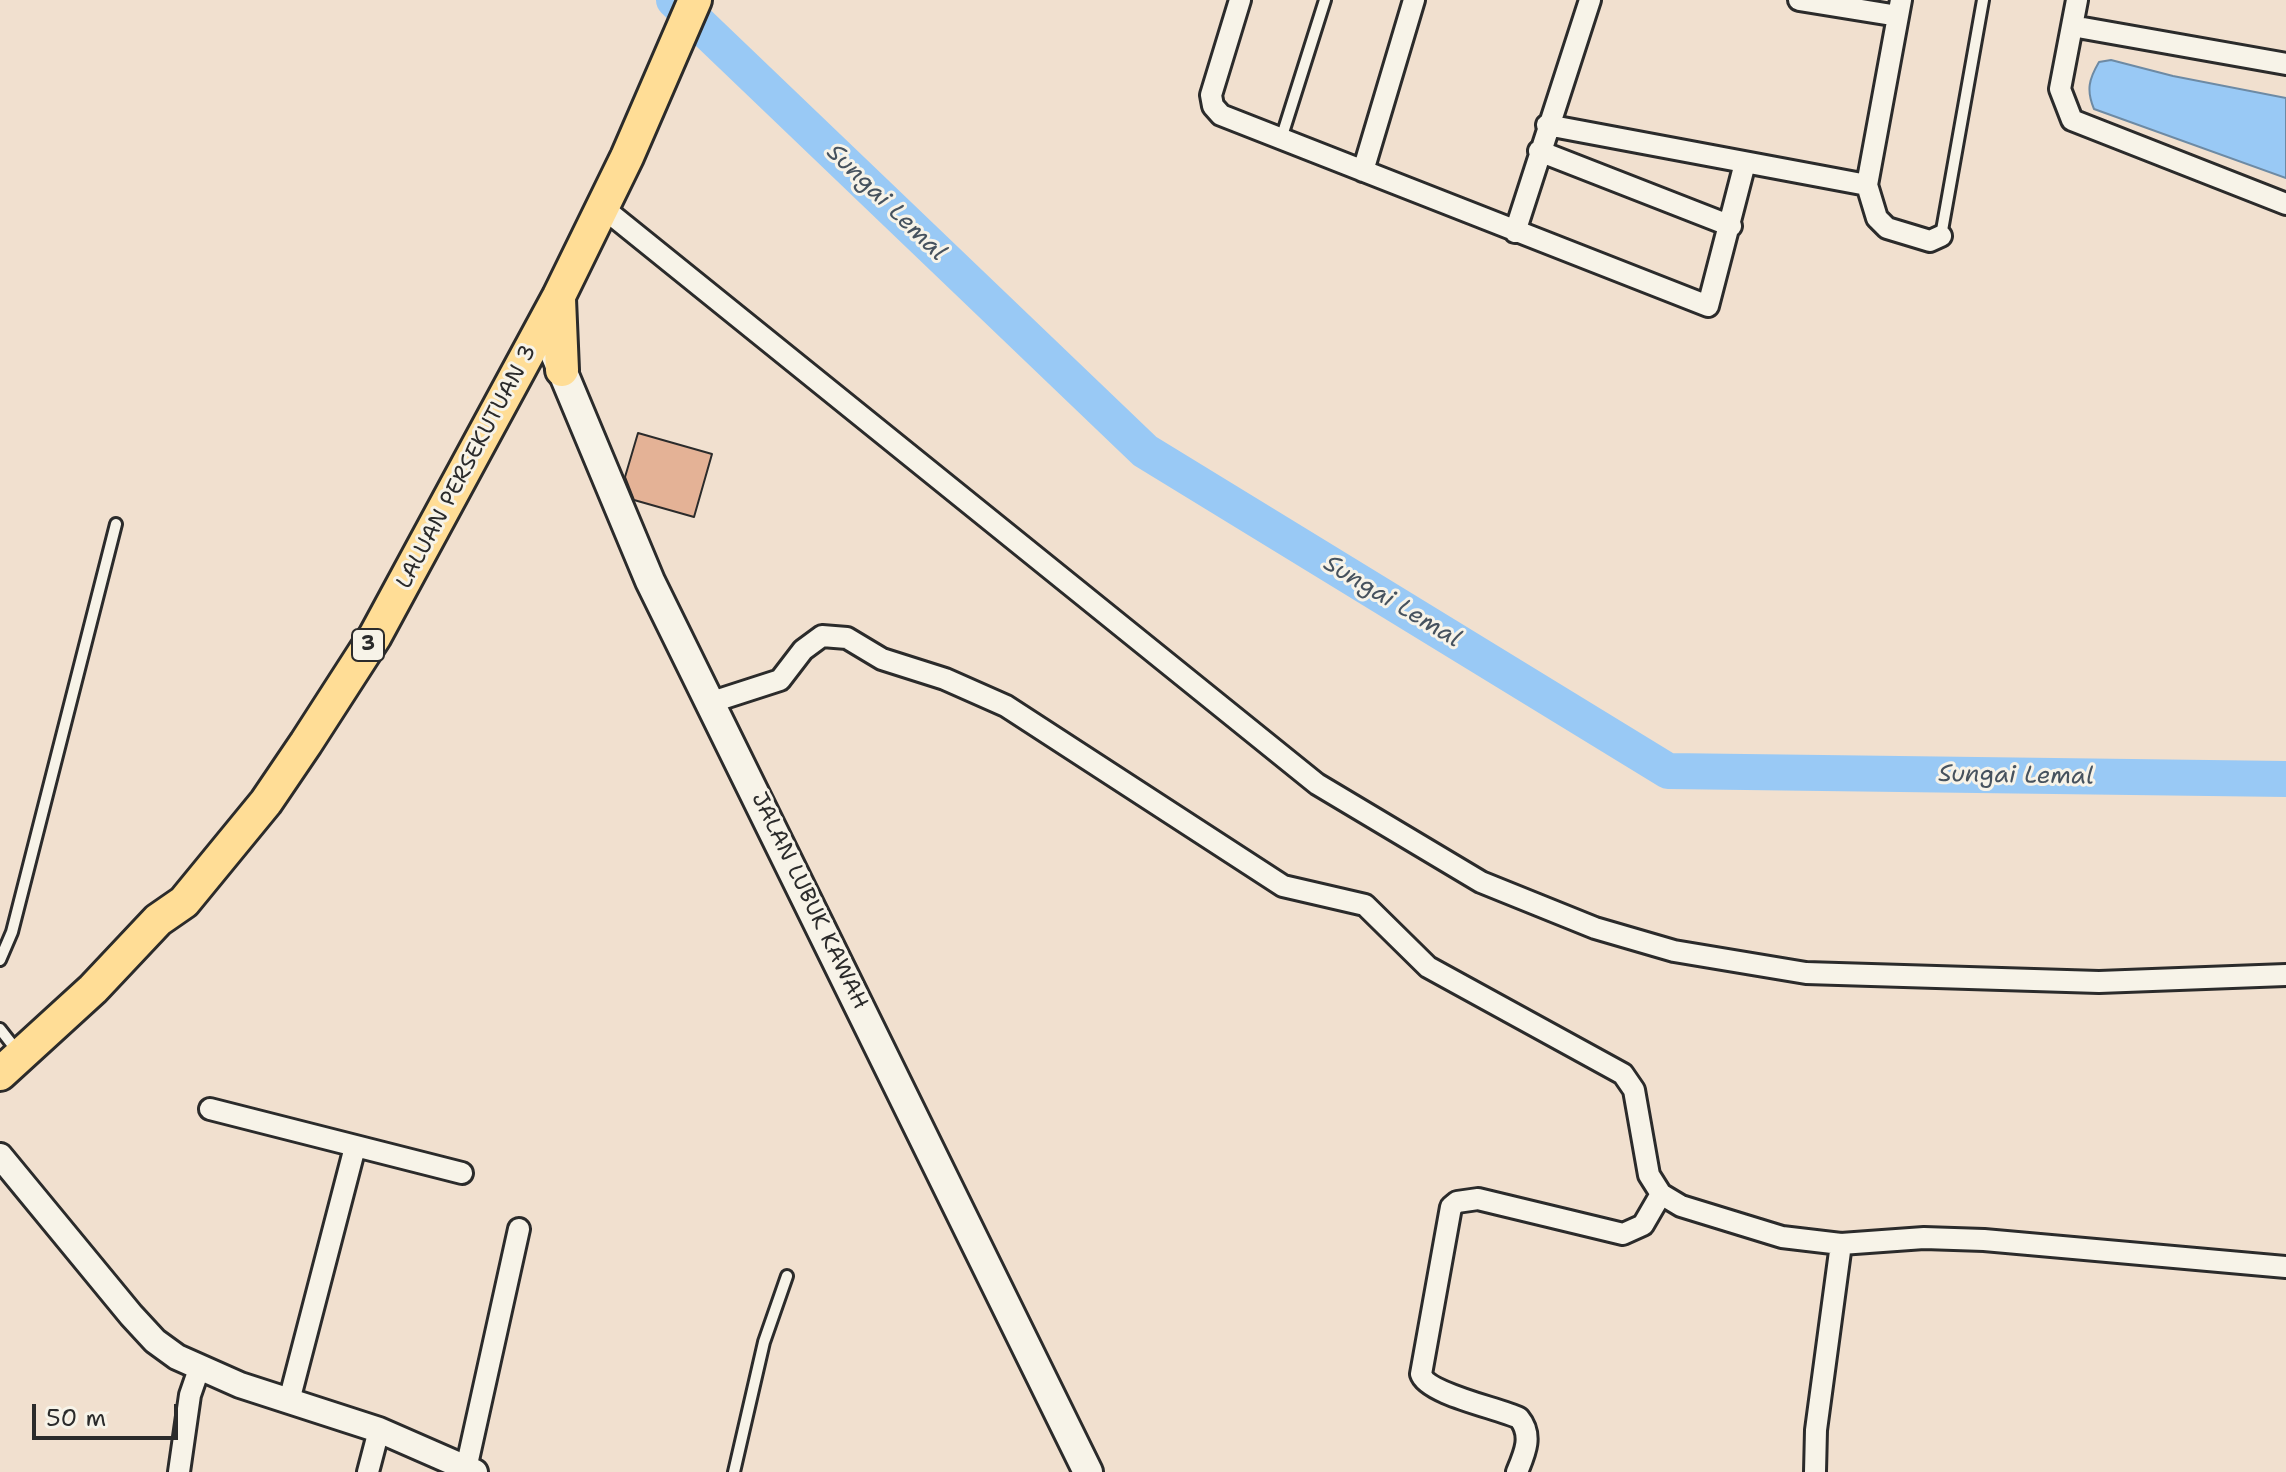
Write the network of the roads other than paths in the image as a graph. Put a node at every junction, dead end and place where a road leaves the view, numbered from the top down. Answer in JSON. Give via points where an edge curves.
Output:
{"nodes":[{"id":1,"x":695,"y":0,"type":"edge"},
{"id":2,"x":1240,"y":0,"type":"edge"},
{"id":3,"x":1325,"y":0,"type":"edge"},
{"id":4,"x":1414,"y":0,"type":"edge"},
{"id":5,"x":1590,"y":0,"type":"edge"},
{"id":6,"x":1799,"y":0,"type":"edge"},
{"id":7,"x":1983,"y":0,"type":"edge"},
{"id":8,"x":2077,"y":0,"type":"edge"},
{"id":9,"x":1899,"y":8,"type":"edge"},
{"id":10,"x":2072,"y":26,"type":"junction"},
{"id":11,"x":2286,"y":64,"type":"edge"},
{"id":12,"x":1547,"y":125,"type":"junction"},
{"id":13,"x":1281,"y":139,"type":"junction"},
{"id":14,"x":1539,"y":151,"type":"junction"},
{"id":15,"x":1745,"y":163,"type":"junction"},
{"id":16,"x":1363,"y":171,"type":"junction"},
{"id":17,"x":1867,"y":185,"type":"junction"},
{"id":18,"x":2286,"y":204,"type":"edge"},
{"id":19,"x":602,"y":207,"type":"junction"},
{"id":20,"x":1731,"y":226,"type":"junction"},
{"id":21,"x":1515,"y":232,"type":"junction"},
{"id":22,"x":1941,"y":236,"type":"joint"},
{"id":23,"x":552,"y":310,"type":"junction"},
{"id":24,"x":520,"y":368,"type":"junction"},
{"id":25,"x":562,"y":370,"type":"junction"},
{"id":26,"x":116,"y":524,"type":"dead end"},
{"id":27,"x":712,"y":702,"type":"junction"},
{"id":28,"x":184,"y":902,"type":"junction"},
{"id":29,"x":0,"y":960,"type":"edge"},
{"id":30,"x":2286,"y":975,"type":"edge"},
{"id":31,"x":0,"y":1029,"type":"edge"},
{"id":32,"x":11,"y":1065,"type":"edge"},
{"id":33,"x":0,"y":1097,"type":"edge"},
{"id":34,"x":210,"y":1109,"type":"dead end"},
{"id":35,"x":355,"y":1147,"type":"junction"},
{"id":36,"x":0,"y":1156,"type":"edge"},
{"id":37,"x":462,"y":1173,"type":"dead end"},
{"id":38,"x":1661,"y":1194,"type":"junction"},
{"id":39,"x":519,"y":1229,"type":"dead end"},
{"id":40,"x":1841,"y":1244,"type":"junction"},
{"id":41,"x":2286,"y":1267,"type":"edge"},
{"id":42,"x":787,"y":1276,"type":"dead end"},
{"id":43,"x":199,"y":1369,"type":"junction"},
{"id":44,"x":289,"y":1401,"type":"junction"},
{"id":45,"x":379,"y":1430,"type":"junction"},
{"id":46,"x":470,"y":1470,"type":"edge"},
{"id":47,"x":179,"y":1472,"type":"edge"},
{"id":48,"x":368,"y":1472,"type":"edge"},
{"id":49,"x":734,"y":1472,"type":"edge"},
{"id":50,"x":1088,"y":1472,"type":"edge"},
{"id":51,"x":1517,"y":1472,"type":"edge"},
{"id":52,"x":1815,"y":1472,"type":"edge"}],
"edges":[{"from":1,"to":19,"type":"highway","name":"LALUAN PERSEKUTUAN 3","number":"3"},
{"from":2,"to":13,"type":"street","via":[[1211,95],[1213,106],[1221,115]]},
{"from":3,"to":13,"type":"lane"},
{"from":4,"to":16,"type":"street"},
{"from":5,"to":12,"type":"street"},
{"from":6,"to":9,"type":"street"},
{"from":7,"to":22,"type":"lane"},
{"from":8,"to":10,"type":"street"},
{"from":9,"to":17,"type":"street"},
{"from":10,"to":11,"type":"street"},
{"from":10,"to":18,"type":"street","via":[[2060,89],[2072,120]]},
{"from":12,"to":14,"type":"street"},
{"from":12,"to":15,"type":"street"},
{"from":13,"to":16,"type":"street"},
{"from":14,"to":20,"type":"street"},
{"from":14,"to":21,"type":"street"},
{"from":15,"to":17,"type":"street"},
{"from":15,"to":20,"type":"street"},
{"from":16,"to":21,"type":"street"},
{"from":17,"to":22,"type":"street","via":[[1877,218],[1887,228],[1930,241]]},
{"from":19,"to":23,"type":"highway","name":"LALUAN PERSEKUTUAN 3","number":"3"},
{"from":19,"to":30,"type":"street","via":[[1317,784],[1481,882],[1595,928],[1674,951],[1806,973],[2099,982]]},
{"from":20,"to":21,"type":"street","via":[[1708,306]]},
{"from":23,"to":24,"type":"highway","name":"LALUAN PERSEKUTUAN 3","number":"3"},
{"from":23,"to":25,"type":"highway"},
{"from":24,"to":25,"type":"highway","via":[[547,363]]},
{"from":24,"to":28,"type":"highway","name":"LALUAN PERSEKUTUAN 3","number":"3","via":[[375,636],[266,802]]},
{"from":25,"to":27,"type":"main road","name":"JALAN LUBUK KAWAH","via":[[650,581]]},
{"from":26,"to":29,"type":"lane","via":[[12,932]]},
{"from":27,"to":38,"type":"street","via":[[780,680],[814,640],[835,636],[1006,706],[1283,886],[1365,905],[1428,967],[1623,1074],[1634,1090],[1649,1175]]},
{"from":27,"to":50,"type":"main road","name":"JALAN LUBUK KAWAH"},
{"from":28,"to":32,"type":"highway","name":"LALUAN PERSEKUTUAN 3","number":"3","via":[[158,920]]},
{"from":28,"to":33,"type":"highway","name":"LALUAN PERSEKUTUAN 3","number":"3","via":[[173,928]]},
{"from":31,"to":32,"type":"lane"},
{"from":34,"to":35,"type":"street"},
{"from":35,"to":37,"type":"street"},
{"from":35,"to":44,"type":"street"},
{"from":36,"to":43,"type":"street","via":[[155,1341]]},
{"from":38,"to":40,"type":"street","via":[[1681,1206],[1782,1237]]},
{"from":38,"to":51,"type":"street","via":[[1643,1225],[1623,1234],[1478,1199],[1451,1207],[1421,1374],[1437,1390],[1519,1418],[1527,1440]]},
{"from":39,"to":46,"type":"street"},
{"from":40,"to":41,"type":"street","via":[[1984,1240]]},
{"from":40,"to":52,"type":"street"},
{"from":42,"to":49,"type":"lane","via":[[764,1342]]},
{"from":43,"to":44,"type":"street"},
{"from":43,"to":47,"type":"street"},
{"from":44,"to":45,"type":"street"},
{"from":45,"to":46,"type":"street"},
{"from":45,"to":48,"type":"street"}]}
